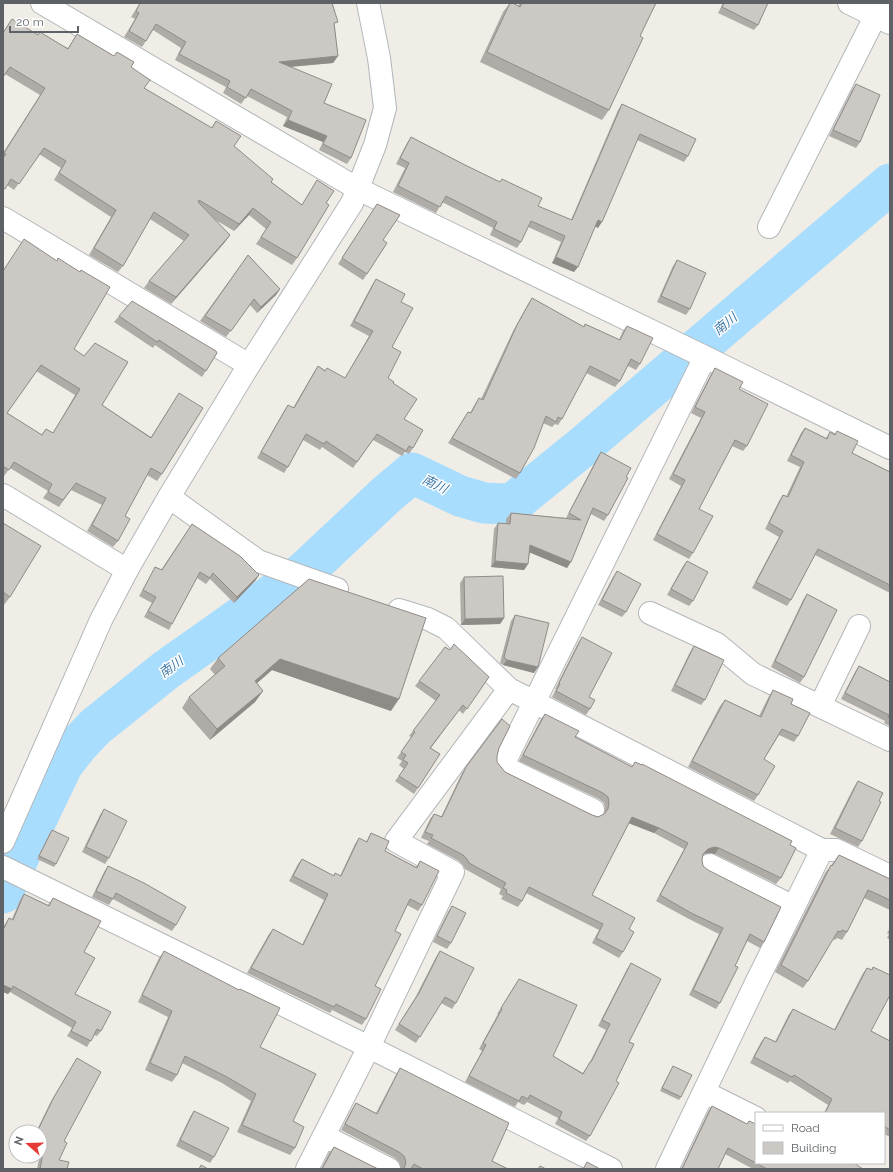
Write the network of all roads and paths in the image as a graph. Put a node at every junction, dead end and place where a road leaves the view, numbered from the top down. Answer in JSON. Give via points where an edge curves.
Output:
{"nodes":[{"id":1,"x":42,"y":3,"type":"edge"},
{"id":2,"x":368,"y":3,"type":"edge"},
{"id":3,"x":849,"y":3,"type":"edge"},
{"id":4,"x":882,"y":14,"type":"edge"},
{"id":5,"x":358,"y":189,"type":"junction"},
{"id":6,"x":3,"y":218,"type":"edge"},
{"id":7,"x":769,"y":227,"type":"dead end"},
{"id":8,"x":705,"y":357,"type":"junction"},
{"id":9,"x":249,"y":365,"type":"junction"},
{"id":10,"x":890,"y":448,"type":"edge"},
{"id":11,"x":3,"y":494,"type":"edge"},
{"id":12,"x":169,"y":497,"type":"junction"},
{"id":13,"x":127,"y":570,"type":"junction"},
{"id":14,"x":356,"y":596,"type":"edge"},
{"id":15,"x":378,"y":603,"type":"edge"},
{"id":16,"x":650,"y":613,"type":"dead end"},
{"id":17,"x":859,"y":626,"type":"dead end"},
{"id":18,"x":509,"y":689,"type":"junction"},
{"id":19,"x":533,"y":702,"type":"junction"},
{"id":20,"x":820,"y":706,"type":"junction"},
{"id":21,"x":890,"y":740,"type":"edge"},
{"id":22,"x":593,"y":810,"type":"dead end"},
{"id":23,"x":3,"y":842,"type":"edge"},
{"id":24,"x":822,"y":850,"type":"junction"},
{"id":25,"x":710,"y":865,"type":"dead end"},
{"id":26,"x":3,"y":867,"type":"edge"},
{"id":27,"x":887,"y":868,"type":"edge"},
{"id":28,"x":794,"y":907,"type":"junction"},
{"id":29,"x":369,"y":1047,"type":"junction"},
{"id":30,"x":704,"y":1092,"type":"junction"},
{"id":31,"x":755,"y":1118,"type":"edge"},
{"id":32,"x":324,"y":1136,"type":"junction"},
{"id":33,"x":307,"y":1169,"type":"edge"},
{"id":34,"x":389,"y":1169,"type":"edge"},
{"id":35,"x":610,"y":1169,"type":"edge"},
{"id":36,"x":667,"y":1169,"type":"edge"}],
"edges":[{"from":1,"to":5,"type":"street"},
{"from":2,"to":5,"type":"street","via":[[379,58],[385,108],[375,146]]},
{"from":3,"to":4,"type":"street"},
{"from":4,"to":7,"type":"street"},
{"from":5,"to":8,"type":"street"},
{"from":5,"to":9,"type":"street","via":[[352,203]]},
{"from":6,"to":9,"type":"street"},
{"from":8,"to":10,"type":"street"},
{"from":8,"to":19,"type":"street"},
{"from":9,"to":12,"type":"street"},
{"from":11,"to":13,"type":"street"},
{"from":12,"to":13,"type":"street"},
{"from":12,"to":14,"type":"street","via":[[258,561]]},
{"from":13,"to":23,"type":"street","via":[[101,620]]},
{"from":15,"to":18,"type":"street","via":[[428,619],[446,628]]},
{"from":16,"to":20,"type":"street","via":[[717,644],[753,674]]},
{"from":17,"to":20,"type":"street"},
{"from":18,"to":19,"type":"street"},
{"from":18,"to":29,"type":"street","via":[[396,841],[453,872]]},
{"from":19,"to":22,"type":"street","via":[[505,764],[508,768]]},
{"from":19,"to":24,"type":"street"},
{"from":20,"to":21,"type":"street"},
{"from":24,"to":27,"type":"street","via":[[836,850]]},
{"from":24,"to":28,"type":"street"},
{"from":25,"to":28,"type":"street"},
{"from":26,"to":29,"type":"street"},
{"from":28,"to":30,"type":"street"},
{"from":29,"to":32,"type":"street"},
{"from":29,"to":35,"type":"street"},
{"from":30,"to":31,"type":"street"},
{"from":30,"to":36,"type":"street"},
{"from":32,"to":33,"type":"street"},
{"from":32,"to":34,"type":"street"}]}
